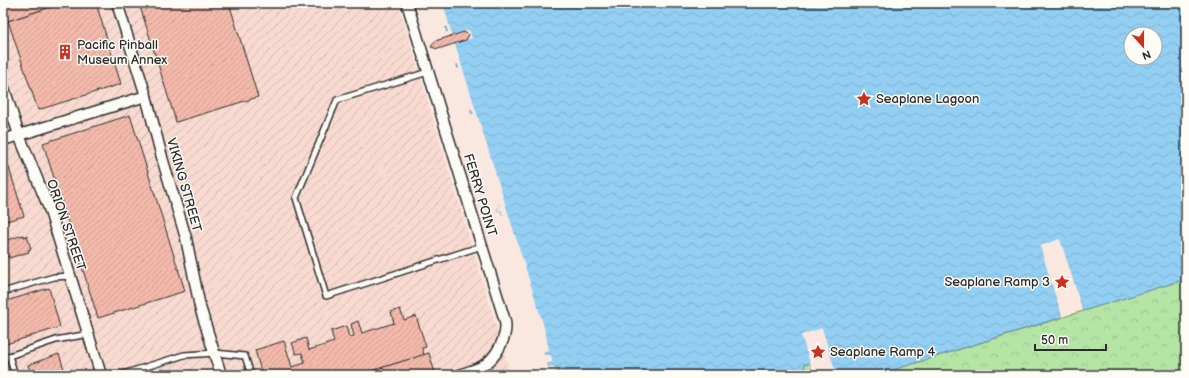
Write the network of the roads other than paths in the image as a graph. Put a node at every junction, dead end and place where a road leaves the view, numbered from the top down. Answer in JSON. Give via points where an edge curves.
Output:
{"nodes":[{"id":1,"x":117,"y":3,"type":"edge"},
{"id":2,"x":408,"y":3,"type":"edge"},
{"id":3,"x":428,"y":72,"type":"junction"},
{"id":4,"x":3,"y":85,"type":"edge"},
{"id":5,"x":146,"y":96,"type":"junction"},
{"id":6,"x":19,"y":135,"type":"junction"},
{"id":7,"x":3,"y":140,"type":"edge"},
{"id":8,"x":482,"y":246,"type":"junction"},
{"id":9,"x":70,"y":276,"type":"junction"},
{"id":10,"x":3,"y":292,"type":"edge"},
{"id":11,"x":89,"y":334,"type":"junction"},
{"id":12,"x":215,"y":353,"type":"junction"},
{"id":13,"x":10,"y":356,"type":"junction"},
{"id":14,"x":3,"y":359,"type":"edge"},
{"id":15,"x":15,"y":375,"type":"edge"},
{"id":16,"x":101,"y":375,"type":"edge"},
{"id":17,"x":120,"y":375,"type":"edge"},
{"id":18,"x":221,"y":375,"type":"edge"},
{"id":19,"x":251,"y":375,"type":"edge"},
{"id":20,"x":460,"y":375,"type":"edge"}],
"edges":[{"from":1,"to":5,"type":"street","name":"VIKING STREET"},
{"from":2,"to":3,"type":"street","name":"FERRY POINT"},
{"from":3,"to":8,"type":"street","name":"FERRY POINT"},
{"from":3,"to":8,"type":"lane","via":[[337,100],[296,198],[326,296]]},
{"from":4,"to":6,"type":"street","name":"ORION STREET"},
{"from":5,"to":6,"type":"street"},
{"from":5,"to":12,"type":"street","name":"VIKING STREET","via":[[186,238],[200,307]]},
{"from":6,"to":7,"type":"street"},
{"from":6,"to":9,"type":"street","name":"ORION STREET","via":[[48,208]]},
{"from":8,"to":20,"type":"street","name":"FERRY POINT","via":[[506,329],[498,350],[490,359],[482,366]]},
{"from":9,"to":10,"type":"lane","via":[[54,277]]},
{"from":9,"to":11,"type":"street","name":"ORION STREET"},
{"from":11,"to":13,"type":"lane","via":[[56,340]]},
{"from":11,"to":16,"type":"street","name":"ORION STREET"},
{"from":12,"to":17,"type":"lane","via":[[184,355]]},
{"from":12,"to":18,"type":"street","name":"VIKING STREET"},
{"from":12,"to":19,"type":"lane","via":[[245,356]]},
{"from":13,"to":14,"type":"lane"},
{"from":13,"to":15,"type":"lane"}]}
